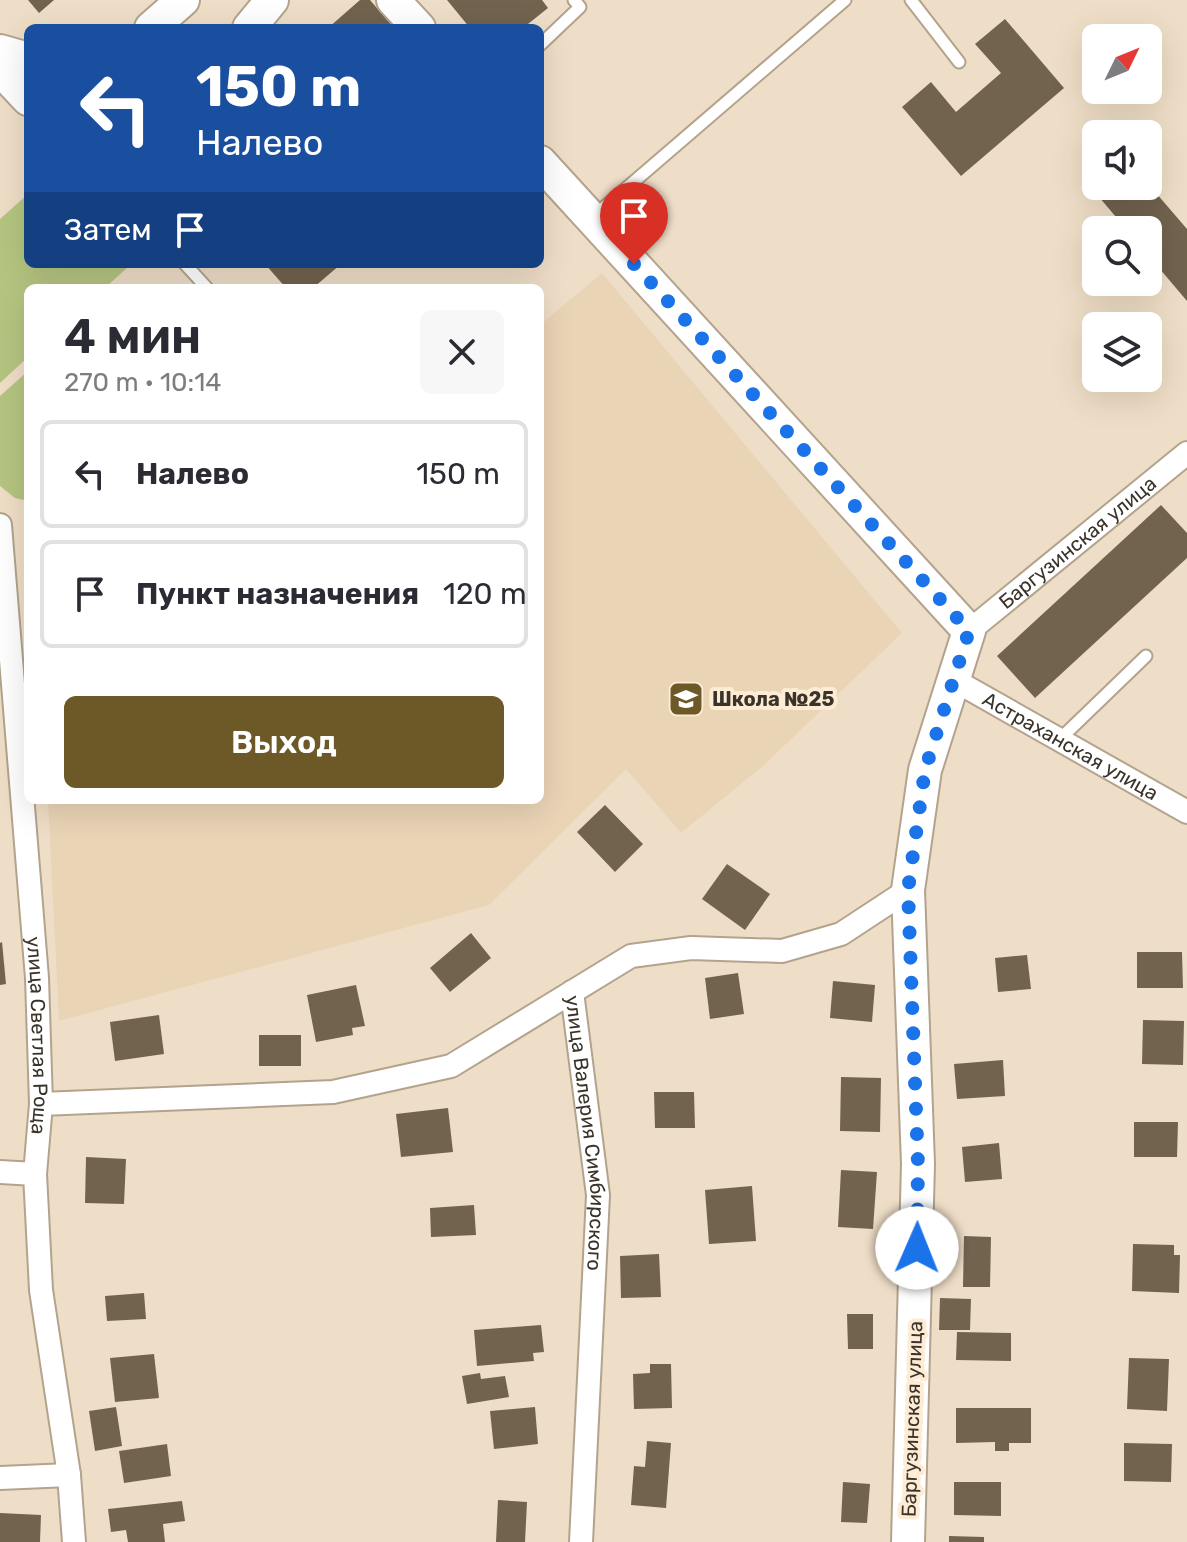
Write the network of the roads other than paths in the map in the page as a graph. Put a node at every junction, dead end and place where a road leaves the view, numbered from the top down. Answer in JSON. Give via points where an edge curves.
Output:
{"nodes":[{"id":1,"x":183,"y":0,"type":"edge"},
{"id":2,"x":272,"y":0,"type":"edge"},
{"id":3,"x":393,"y":0,"type":"edge"},
{"id":4,"x":574,"y":0,"type":"edge"},
{"id":5,"x":845,"y":0,"type":"edge"},
{"id":6,"x":911,"y":0,"type":"edge"},
{"id":7,"x":156,"y":24,"type":"edge"},
{"id":8,"x":252,"y":24,"type":"edge"},
{"id":9,"x":415,"y":24,"type":"edge"},
{"id":10,"x":544,"y":41,"type":"edge"},
{"id":11,"x":0,"y":51,"type":"edge"},
{"id":12,"x":24,"y":58,"type":"edge"},
{"id":13,"x":959,"y":62,"type":"dead end"},
{"id":14,"x":0,"y":69,"type":"edge"},
{"id":15,"x":24,"y":95,"type":"edge"},
{"id":16,"x":544,"y":166,"type":"edge"},
{"id":17,"x":592,"y":218,"type":"junction"},
{"id":18,"x":189,"y":268,"type":"edge"},
{"id":19,"x":203,"y":284,"type":"edge"},
{"id":20,"x":1187,"y":453,"type":"edge"},
{"id":21,"x":0,"y":526,"type":"edge"},
{"id":22,"x":969,"y":631,"type":"junction"},
{"id":23,"x":1146,"y":656,"type":"dead end"},
{"id":24,"x":954,"y":680,"type":"junction"},
{"id":25,"x":1059,"y":740,"type":"junction"},
{"id":26,"x":1187,"y":812,"type":"edge"},
{"id":27,"x":908,"y":890,"type":"junction"},
{"id":28,"x":572,"y":992,"type":"junction"},
{"id":29,"x":41,"y":1104,"type":"junction"},
{"id":30,"x":0,"y":1172,"type":"edge"},
{"id":31,"x":35,"y":1174,"type":"junction"},
{"id":32,"x":69,"y":1475,"type":"junction"},
{"id":33,"x":0,"y":1478,"type":"edge"},
{"id":34,"x":74,"y":1542,"type":"edge"},
{"id":35,"x":581,"y":1542,"type":"edge"},
{"id":36,"x":908,"y":1542,"type":"edge"}],
"edges":[{"from":1,"to":7,"type":"street"},
{"from":2,"to":8,"type":"street"},
{"from":3,"to":9,"type":"street"},
{"from":4,"to":10,"type":"lane","via":[[580,7]]},
{"from":5,"to":17,"type":"lane"},
{"from":6,"to":13,"type":"lane"},
{"from":11,"to":12,"type":"street"},
{"from":14,"to":15,"type":"street"},
{"from":16,"to":17,"type":"street"},
{"from":17,"to":22,"type":"street"},
{"from":18,"to":19,"type":"lane"},
{"from":20,"to":22,"type":"street","name":"Баргузинская улица"},
{"from":21,"to":29,"type":"street","name":"улица Светлая Роща","via":[[37,978]]},
{"from":22,"to":24,"type":"street","name":"Баргузинская улица"},
{"from":23,"to":25,"type":"lane"},
{"from":24,"to":25,"type":"street","name":"Астраханская улица"},
{"from":24,"to":27,"type":"street","name":"Баргузинская улица","via":[[925,770]]},
{"from":25,"to":26,"type":"street","name":"Астраханская улица"},
{"from":27,"to":28,"type":"street","via":[[841,934],[782,951],[691,948],[631,956]]},
{"from":27,"to":36,"type":"street","name":"Баргузинская улица","via":[[918,1164]]},
{"from":28,"to":29,"type":"street","name":"улица Валерия Симбирского","via":[[451,1066],[333,1092]]},
{"from":28,"to":35,"type":"street","name":"улица Валерия Симбирского","via":[[598,1195]]},
{"from":29,"to":31,"type":"street","name":"улица Светлая Роща"},
{"from":30,"to":31,"type":"street"},
{"from":31,"to":32,"type":"street","name":"улица Светлая Роща","via":[[41,1290]]},
{"from":32,"to":33,"type":"street"},
{"from":32,"to":34,"type":"street","name":"улица Светлая Роща"}]}
